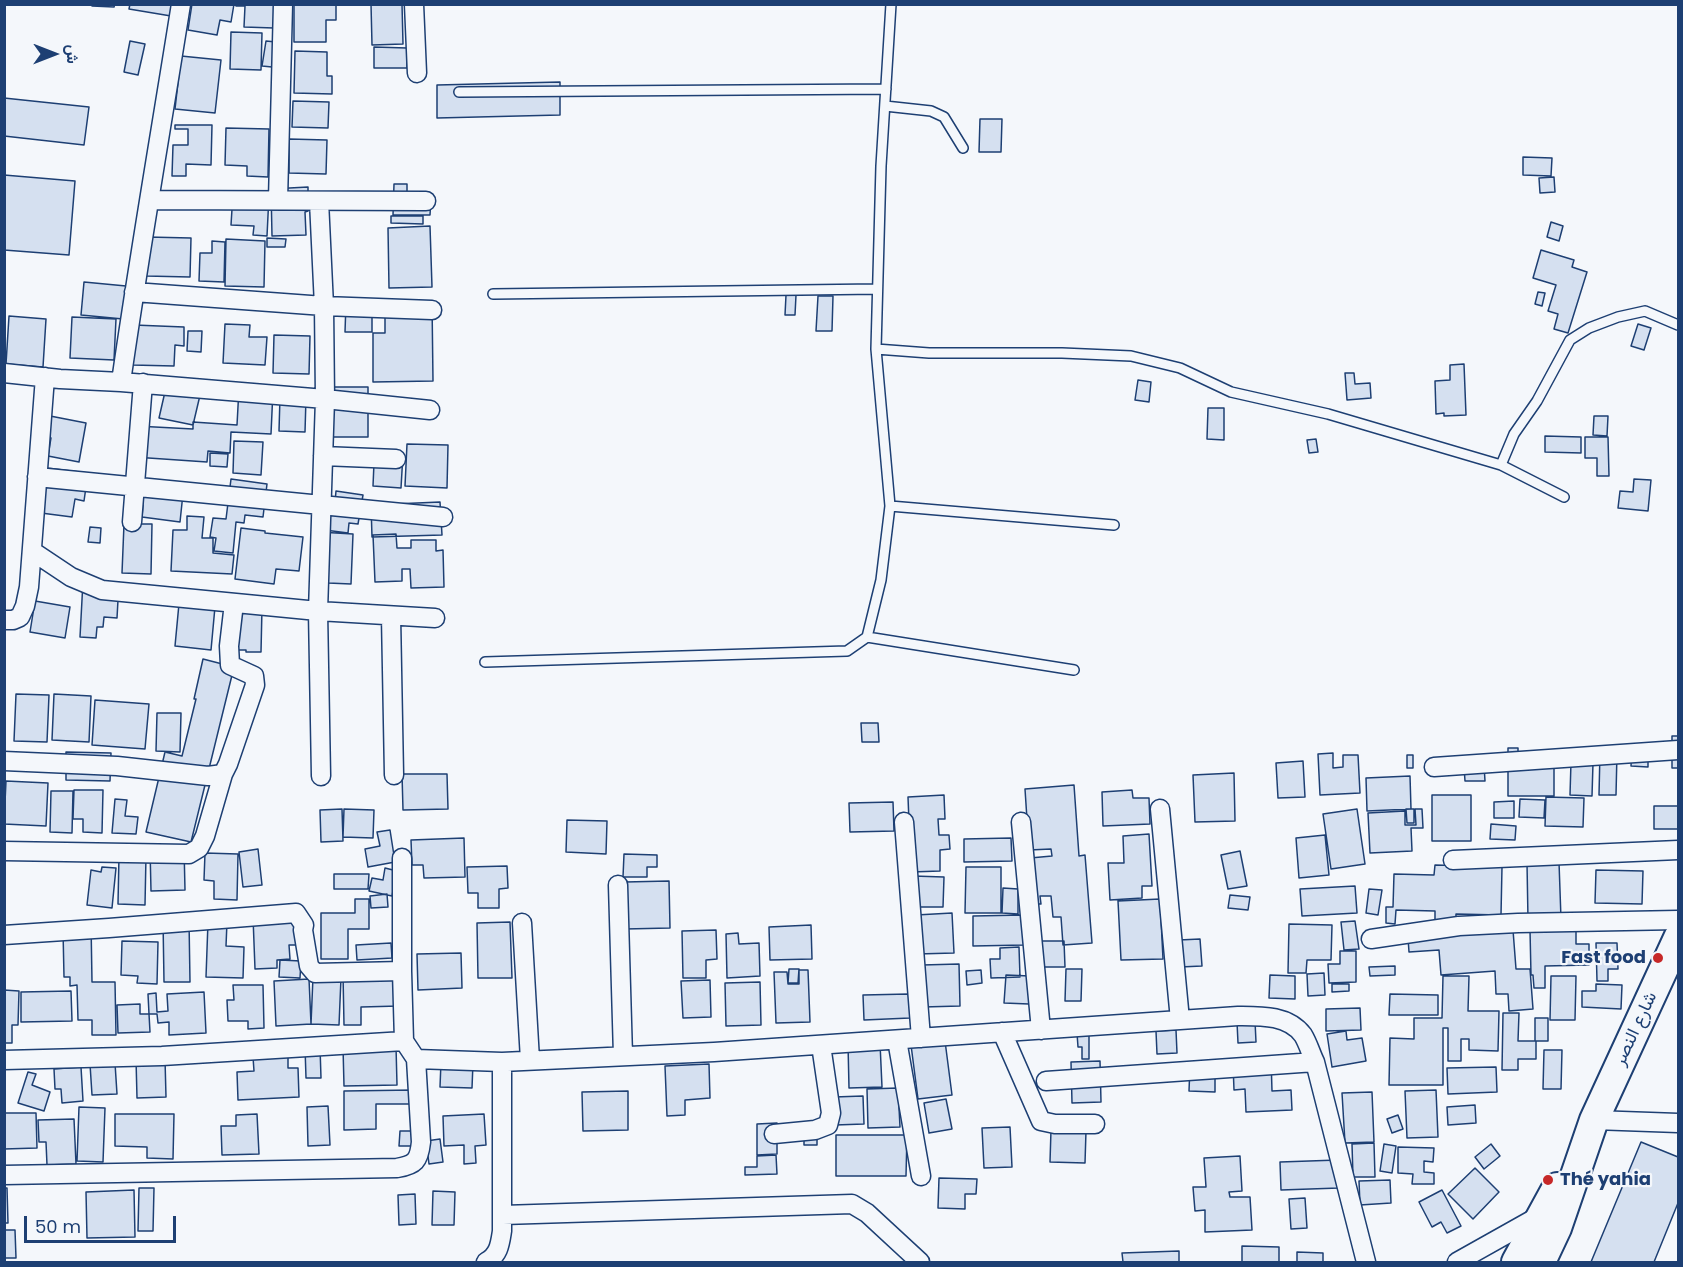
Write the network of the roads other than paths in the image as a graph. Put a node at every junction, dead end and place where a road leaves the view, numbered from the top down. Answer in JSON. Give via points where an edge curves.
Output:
{"nodes":[{"id":1,"x":181,"y":4,"type":"edge"},
{"id":2,"x":283,"y":4,"type":"edge"},
{"id":3,"x":414,"y":4,"type":"edge"},
{"id":4,"x":891,"y":4,"type":"edge"},
{"id":5,"x":417,"y":73,"type":"dead end"},
{"id":6,"x":886,"y":89,"type":"junction"},
{"id":7,"x":459,"y":92,"type":"dead end"},
{"id":8,"x":885,"y":106,"type":"junction"},
{"id":9,"x":963,"y":148,"type":"dead end"},
{"id":10,"x":150,"y":200,"type":"junction"},
{"id":11,"x":278,"y":200,"type":"junction"},
{"id":12,"x":319,"y":201,"type":"junction"},
{"id":13,"x":426,"y":201,"type":"dead end"},
{"id":14,"x":878,"y":289,"type":"junction"},
{"id":15,"x":134,"y":292,"type":"junction"},
{"id":16,"x":493,"y":294,"type":"dead end"},
{"id":17,"x":324,"y":306,"type":"junction"},
{"id":18,"x":432,"y":310,"type":"dead end"},
{"id":19,"x":1678,"y":325,"type":"edge"},
{"id":20,"x":876,"y":349,"type":"junction"},
{"id":21,"x":4,"y":373,"type":"edge"},
{"id":22,"x":45,"y":377,"type":"junction"},
{"id":23,"x":121,"y":382,"type":"junction"},
{"id":24,"x":143,"y":383,"type":"junction"},
{"id":25,"x":325,"y":399,"type":"junction"},
{"id":26,"x":430,"y":410,"type":"dead end"},
{"id":27,"x":323,"y":456,"type":"junction"},
{"id":28,"x":396,"y":459,"type":"dead end"},
{"id":29,"x":1501,"y":465,"type":"junction"},
{"id":30,"x":37,"y":477,"type":"junction"},
{"id":31,"x":135,"y":486,"type":"junction"},
{"id":32,"x":1564,"y":497,"type":"dead end"},
{"id":33,"x":322,"y":504,"type":"junction"},
{"id":34,"x":890,"y":506,"type":"junction"},
{"id":35,"x":443,"y":517,"type":"dead end"},
{"id":36,"x":132,"y":522,"type":"dead end"},
{"id":37,"x":1114,"y":525,"type":"dead end"},
{"id":38,"x":32,"y":551,"type":"junction"},
{"id":39,"x":234,"y":603,"type":"junction"},
{"id":40,"x":318,"y":612,"type":"junction"},
{"id":41,"x":392,"y":616,"type":"junction"},
{"id":42,"x":435,"y":618,"type":"dead end"},
{"id":43,"x":4,"y":620,"type":"edge"},
{"id":44,"x":867,"y":637,"type":"junction"},
{"id":45,"x":485,"y":662,"type":"dead end"},
{"id":46,"x":1074,"y":669,"type":"dead end"},
{"id":47,"x":1678,"y":750,"type":"edge"},
{"id":48,"x":4,"y":761,"type":"edge"},
{"id":49,"x":1434,"y":767,"type":"dead end"},
{"id":50,"x":223,"y":774,"type":"junction"},
{"id":51,"x":393,"y":775,"type":"dead end"},
{"id":52,"x":321,"y":776,"type":"dead end"},
{"id":53,"x":1160,"y":809,"type":"dead end"},
{"id":54,"x":904,"y":822,"type":"dead end"},
{"id":55,"x":1021,"y":822,"type":"dead end"},
{"id":56,"x":1678,"y":850,"type":"edge"},
{"id":57,"x":4,"y":851,"type":"edge"},
{"id":58,"x":402,"y":858,"type":"dead end"},
{"id":59,"x":1453,"y":860,"type":"dead end"},
{"id":60,"x":618,"y":885,"type":"dead end"},
{"id":61,"x":1678,"y":920,"type":"edge"},
{"id":62,"x":522,"y":923,"type":"dead end"},
{"id":63,"x":4,"y":935,"type":"edge"},
{"id":64,"x":1371,"y":939,"type":"dead end"},
{"id":65,"x":1675,"y":952,"type":"edge"},
{"id":66,"x":402,"y":971,"type":"junction"},
{"id":67,"x":1180,"y":1020,"type":"junction"},
{"id":68,"x":1041,"y":1030,"type":"junction"},
{"id":69,"x":1002,"y":1032,"type":"junction"},
{"id":70,"x":921,"y":1038,"type":"junction"},
{"id":71,"x":897,"y":1040,"type":"junction"},
{"id":72,"x":404,"y":1041,"type":"junction"},
{"id":73,"x":821,"y":1045,"type":"junction"},
{"id":74,"x":623,"y":1056,"type":"junction"},
{"id":75,"x":416,"y":1059,"type":"junction"},
{"id":76,"x":4,"y":1060,"type":"edge"},
{"id":77,"x":530,"y":1060,"type":"junction"},
{"id":78,"x":502,"y":1062,"type":"junction"},
{"id":79,"x":1314,"y":1062,"type":"junction"},
{"id":80,"x":1046,"y":1081,"type":"dead end"},
{"id":81,"x":1594,"y":1120,"type":"junction"},
{"id":82,"x":1678,"y":1122,"type":"edge"},
{"id":83,"x":1095,"y":1124,"type":"dead end"},
{"id":84,"x":774,"y":1134,"type":"dead end"},
{"id":85,"x":4,"y":1175,"type":"edge"},
{"id":86,"x":921,"y":1176,"type":"dead end"},
{"id":87,"x":503,"y":1215,"type":"junction"},
{"id":88,"x":1541,"y":1215,"type":"junction"},
{"id":89,"x":486,"y":1263,"type":"edge"},
{"id":90,"x":920,"y":1263,"type":"edge"},
{"id":91,"x":1366,"y":1263,"type":"edge"},
{"id":92,"x":1456,"y":1263,"type":"edge"},
{"id":93,"x":1516,"y":1263,"type":"edge"},
{"id":94,"x":1541,"y":1263,"type":"edge"}],
"edges":[{"from":1,"to":10,"type":"street"},
{"from":2,"to":11,"type":"street"},
{"from":3,"to":5,"type":"street"},
{"from":4,"to":6,"type":"lane"},
{"from":6,"to":7,"type":"lane"},
{"from":6,"to":8,"type":"lane"},
{"from":8,"to":9,"type":"lane","via":[[931,111],[945,117]]},
{"from":8,"to":14,"type":"lane"},
{"from":10,"to":11,"type":"street"},
{"from":10,"to":15,"type":"street"},
{"from":11,"to":12,"type":"street"},
{"from":12,"to":13,"type":"street"},
{"from":12,"to":17,"type":"street"},
{"from":14,"to":16,"type":"lane"},
{"from":14,"to":20,"type":"lane"},
{"from":15,"to":17,"type":"street"},
{"from":15,"to":23,"type":"street"},
{"from":17,"to":18,"type":"street"},
{"from":17,"to":25,"type":"street"},
{"from":19,"to":29,"type":"lane","via":[[1646,311],[1589,328],[1570,340],[1514,434]]},
{"from":20,"to":29,"type":"lane","via":[[1131,356],[1180,368],[1231,392],[1328,414]]},
{"from":20,"to":34,"type":"lane"},
{"from":21,"to":22,"type":"street"},
{"from":22,"to":23,"type":"street"},
{"from":22,"to":30,"type":"street"},
{"from":23,"to":24,"type":"street"},
{"from":24,"to":25,"type":"street"},
{"from":24,"to":31,"type":"street"},
{"from":25,"to":26,"type":"street"},
{"from":25,"to":27,"type":"street"},
{"from":27,"to":28,"type":"street"},
{"from":27,"to":33,"type":"street"},
{"from":29,"to":32,"type":"lane"},
{"from":30,"to":31,"type":"street"},
{"from":30,"to":38,"type":"street"},
{"from":31,"to":33,"type":"street"},
{"from":31,"to":36,"type":"street"},
{"from":33,"to":35,"type":"street"},
{"from":33,"to":40,"type":"street"},
{"from":34,"to":37,"type":"lane"},
{"from":34,"to":44,"type":"lane","via":[[881,580]]},
{"from":38,"to":39,"type":"street","via":[[71,577],[102,590]]},
{"from":38,"to":43,"type":"street","via":[[25,606],[20,617]]},
{"from":39,"to":40,"type":"street"},
{"from":39,"to":50,"type":"street","via":[[230,665],[254,676],[255,685]]},
{"from":40,"to":41,"type":"street"},
{"from":40,"to":52,"type":"street"},
{"from":41,"to":42,"type":"street"},
{"from":41,"to":51,"type":"street"},
{"from":44,"to":45,"type":"lane","via":[[847,651]]},
{"from":44,"to":46,"type":"lane"},
{"from":47,"to":49,"type":"street"},
{"from":48,"to":50,"type":"street"},
{"from":50,"to":57,"type":"street","via":[[205,836],[199,848],[189,854]]},
{"from":53,"to":67,"type":"street"},
{"from":54,"to":70,"type":"street"},
{"from":55,"to":68,"type":"street"},
{"from":56,"to":59,"type":"street"},
{"from":58,"to":66,"type":"street"},
{"from":60,"to":74,"type":"street"},
{"from":61,"to":64,"type":"street","via":[[1459,926]]},
{"from":62,"to":77,"type":"street"},
{"from":63,"to":66,"type":"street","via":[[296,913],[304,925],[309,966],[315,973]]},
{"from":65,"to":81,"type":"main road","name":"شارع النصر"},
{"from":66,"to":72,"type":"street"},
{"from":67,"to":68,"type":"street"},
{"from":67,"to":79,"type":"street","via":[[1262,1016],[1287,1021],[1303,1036]]},
{"from":68,"to":69,"type":"street"},
{"from":69,"to":70,"type":"street"},
{"from":69,"to":83,"type":"street","via":[[1041,1121]]},
{"from":70,"to":71,"type":"street"},
{"from":71,"to":73,"type":"street"},
{"from":71,"to":86,"type":"street"},
{"from":72,"to":75,"type":"street"},
{"from":72,"to":76,"type":"street","via":[[162,1056]]},
{"from":73,"to":74,"type":"street"},
{"from":73,"to":84,"type":"street","via":[[831,1113],[828,1125]]},
{"from":74,"to":77,"type":"street"},
{"from":75,"to":78,"type":"street"},
{"from":75,"to":85,"type":"street","via":[[421,1142],[416,1161],[409,1166]]},
{"from":77,"to":78,"type":"street"},
{"from":78,"to":87,"type":"street"},
{"from":79,"to":80,"type":"street"},
{"from":79,"to":91,"type":"street"},
{"from":81,"to":82,"type":"street"},
{"from":81,"to":88,"type":"main road","name":"شارع النصر"},
{"from":81,"to":94,"type":"main road","name":"شارع النصر"},
{"from":87,"to":89,"type":"street","via":[[499,1249]]},
{"from":87,"to":90,"type":"street","via":[[852,1204],[867,1213]]},
{"from":88,"to":92,"type":"street"},
{"from":88,"to":93,"type":"main road","name":"شارع النصر"}]}
